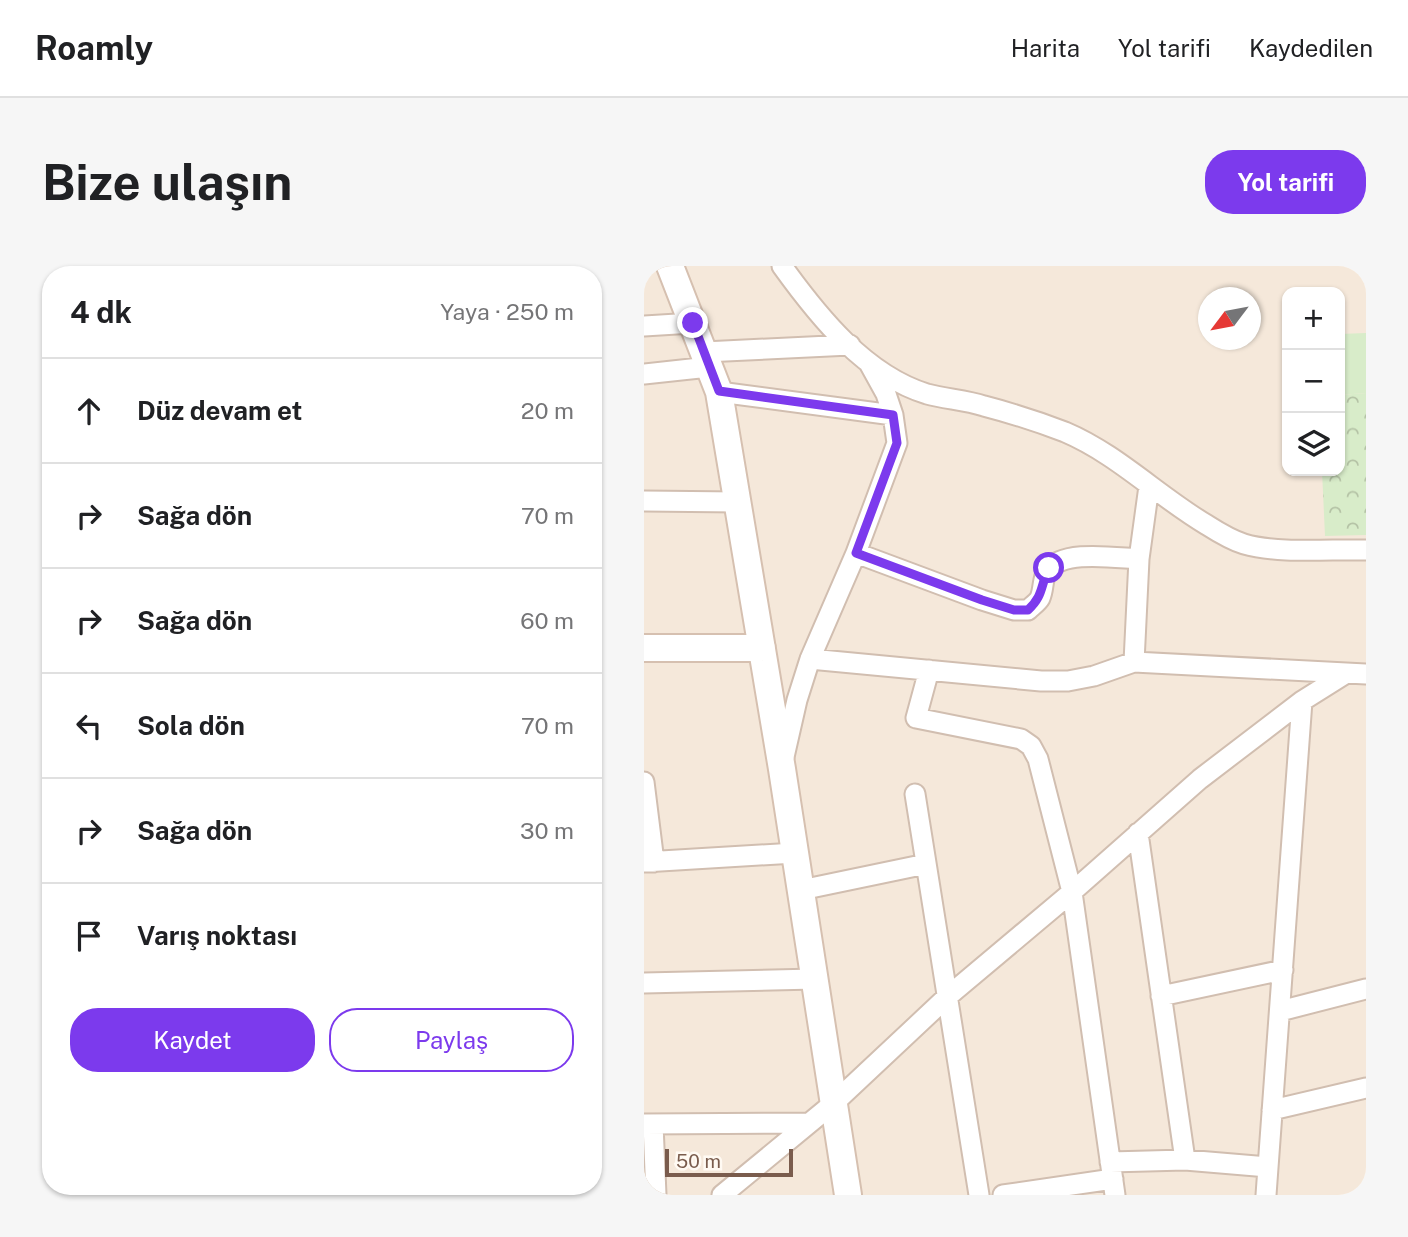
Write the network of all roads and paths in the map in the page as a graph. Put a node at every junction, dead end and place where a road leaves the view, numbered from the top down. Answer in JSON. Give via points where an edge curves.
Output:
{"nodes":[{"id":1,"x":670,"y":266,"type":"edge"},
{"id":2,"x":782,"y":266,"type":"edge"},
{"id":3,"x":693,"y":323,"type":"junction"},
{"id":4,"x":644,"y":326,"type":"edge"},
{"id":5,"x":850,"y":345,"type":"junction"},
{"id":6,"x":868,"y":361,"type":"junction"},
{"id":7,"x":711,"y":370,"type":"junction"},
{"id":8,"x":644,"y":374,"type":"edge"},
{"id":9,"x":893,"y":415,"type":"junction"},
{"id":10,"x":1149,"y":486,"type":"junction"},
{"id":11,"x":644,"y":501,"type":"edge"},
{"id":12,"x":737,"y":502,"type":"junction"},
{"id":13,"x":1366,"y":550,"type":"edge"},
{"id":14,"x":856,"y":553,"type":"junction"},
{"id":15,"x":1139,"y":559,"type":"junction"},
{"id":16,"x":644,"y":648,"type":"edge"},
{"id":17,"x":762,"y":648,"type":"junction"},
{"id":18,"x":810,"y":659,"type":"junction"},
{"id":19,"x":1134,"y":662,"type":"junction"},
{"id":20,"x":929,"y":670,"type":"junction"},
{"id":21,"x":1345,"y":674,"type":"junction"},
{"id":22,"x":1366,"y":675,"type":"edge"},
{"id":23,"x":1302,"y":701,"type":"junction"},
{"id":24,"x":782,"y":768,"type":"junction"},
{"id":25,"x":644,"y":782,"type":"edge"},
{"id":26,"x":915,"y":794,"type":"dead end"},
{"id":27,"x":1138,"y":833,"type":"junction"},
{"id":28,"x":795,"y":853,"type":"junction"},
{"id":29,"x":649,"y":862,"type":"edge"},
{"id":30,"x":926,"y":864,"type":"junction"},
{"id":31,"x":801,"y":890,"type":"junction"},
{"id":32,"x":1072,"y":892,"type":"junction"},
{"id":33,"x":1283,"y":970,"type":"junction"},
{"id":34,"x":815,"y":979,"type":"junction"},
{"id":35,"x":644,"y":983,"type":"edge"},
{"id":36,"x":1366,"y":989,"type":"edge"},
{"id":37,"x":1161,"y":996,"type":"junction"},
{"id":38,"x":947,"y":997,"type":"junction"},
{"id":39,"x":1280,"y":1010,"type":"junction"},
{"id":40,"x":1366,"y":1088,"type":"edge"},
{"id":41,"x":835,"y":1102,"type":"junction"},
{"id":42,"x":1272,"y":1110,"type":"junction"},
{"id":43,"x":649,"y":1124,"type":"edge"},
{"id":44,"x":809,"y":1124,"type":"junction"},
{"id":45,"x":1185,"y":1160,"type":"junction"},
{"id":46,"x":1268,"y":1167,"type":"junction"},
{"id":47,"x":1113,"y":1179,"type":"edge"},
{"id":48,"x":656,"y":1195,"type":"edge"},
{"id":49,"x":722,"y":1195,"type":"edge"},
{"id":50,"x":848,"y":1195,"type":"edge"},
{"id":51,"x":979,"y":1195,"type":"edge"},
{"id":52,"x":1003,"y":1195,"type":"edge"},
{"id":53,"x":1266,"y":1195,"type":"edge"}],
"edges":[{"from":1,"to":3,"type":"street"},
{"from":2,"to":5,"type":"street"},
{"from":3,"to":4,"type":"street"},
{"from":3,"to":7,"type":"street"},
{"from":5,"to":6,"type":"street"},
{"from":5,"to":7,"type":"street"},
{"from":6,"to":9,"type":"street"},
{"from":6,"to":10,"type":"street","via":[[926,394],[983,405],[1066,433]]},
{"from":7,"to":8,"type":"street"},
{"from":7,"to":9,"type":"street"},
{"from":7,"to":12,"type":"street"},
{"from":9,"to":14,"type":"street","via":[[897,443]]},
{"from":10,"to":13,"type":"street","via":[[1189,515],[1244,544],[1272,549]]},
{"from":10,"to":15,"type":"street"},
{"from":11,"to":12,"type":"street"},
{"from":12,"to":17,"type":"street"},
{"from":14,"to":15,"type":"street","via":[[1014,610],[1028,610],[1040,599],[1049,568],[1061,561],[1080,556]]},
{"from":14,"to":18,"type":"street"},
{"from":15,"to":19,"type":"street"},
{"from":16,"to":17,"type":"street"},
{"from":17,"to":24,"type":"street"},
{"from":18,"to":20,"type":"street"},
{"from":18,"to":24,"type":"street"},
{"from":19,"to":20,"type":"street","via":[[1068,681]]},
{"from":19,"to":21,"type":"street"},
{"from":20,"to":32,"type":"street","via":[[916,718],[1021,739],[1031,746]]},
{"from":21,"to":22,"type":"street"},
{"from":21,"to":23,"type":"street"},
{"from":23,"to":27,"type":"street"},
{"from":23,"to":33,"type":"street"},
{"from":24,"to":28,"type":"street"},
{"from":25,"to":29,"type":"street"},
{"from":26,"to":30,"type":"street"},
{"from":27,"to":32,"type":"street"},
{"from":27,"to":37,"type":"street"},
{"from":28,"to":29,"type":"street"},
{"from":28,"to":31,"type":"street"},
{"from":30,"to":31,"type":"street"},
{"from":30,"to":38,"type":"street"},
{"from":31,"to":34,"type":"street"},
{"from":32,"to":38,"type":"street"},
{"from":32,"to":47,"type":"street"},
{"from":33,"to":37,"type":"street"},
{"from":33,"to":39,"type":"street"},
{"from":34,"to":35,"type":"street"},
{"from":34,"to":41,"type":"street"},
{"from":36,"to":39,"type":"street"},
{"from":37,"to":45,"type":"street"},
{"from":38,"to":41,"type":"street"},
{"from":38,"to":51,"type":"street"},
{"from":39,"to":42,"type":"street"},
{"from":40,"to":42,"type":"street"},
{"from":41,"to":44,"type":"street"},
{"from":41,"to":50,"type":"street"},
{"from":42,"to":46,"type":"street"},
{"from":43,"to":44,"type":"street"},
{"from":43,"to":48,"type":"street"},
{"from":44,"to":49,"type":"street"},
{"from":45,"to":46,"type":"street"},
{"from":45,"to":47,"type":"street"},
{"from":46,"to":53,"type":"street"},
{"from":47,"to":52,"type":"street"}]}
